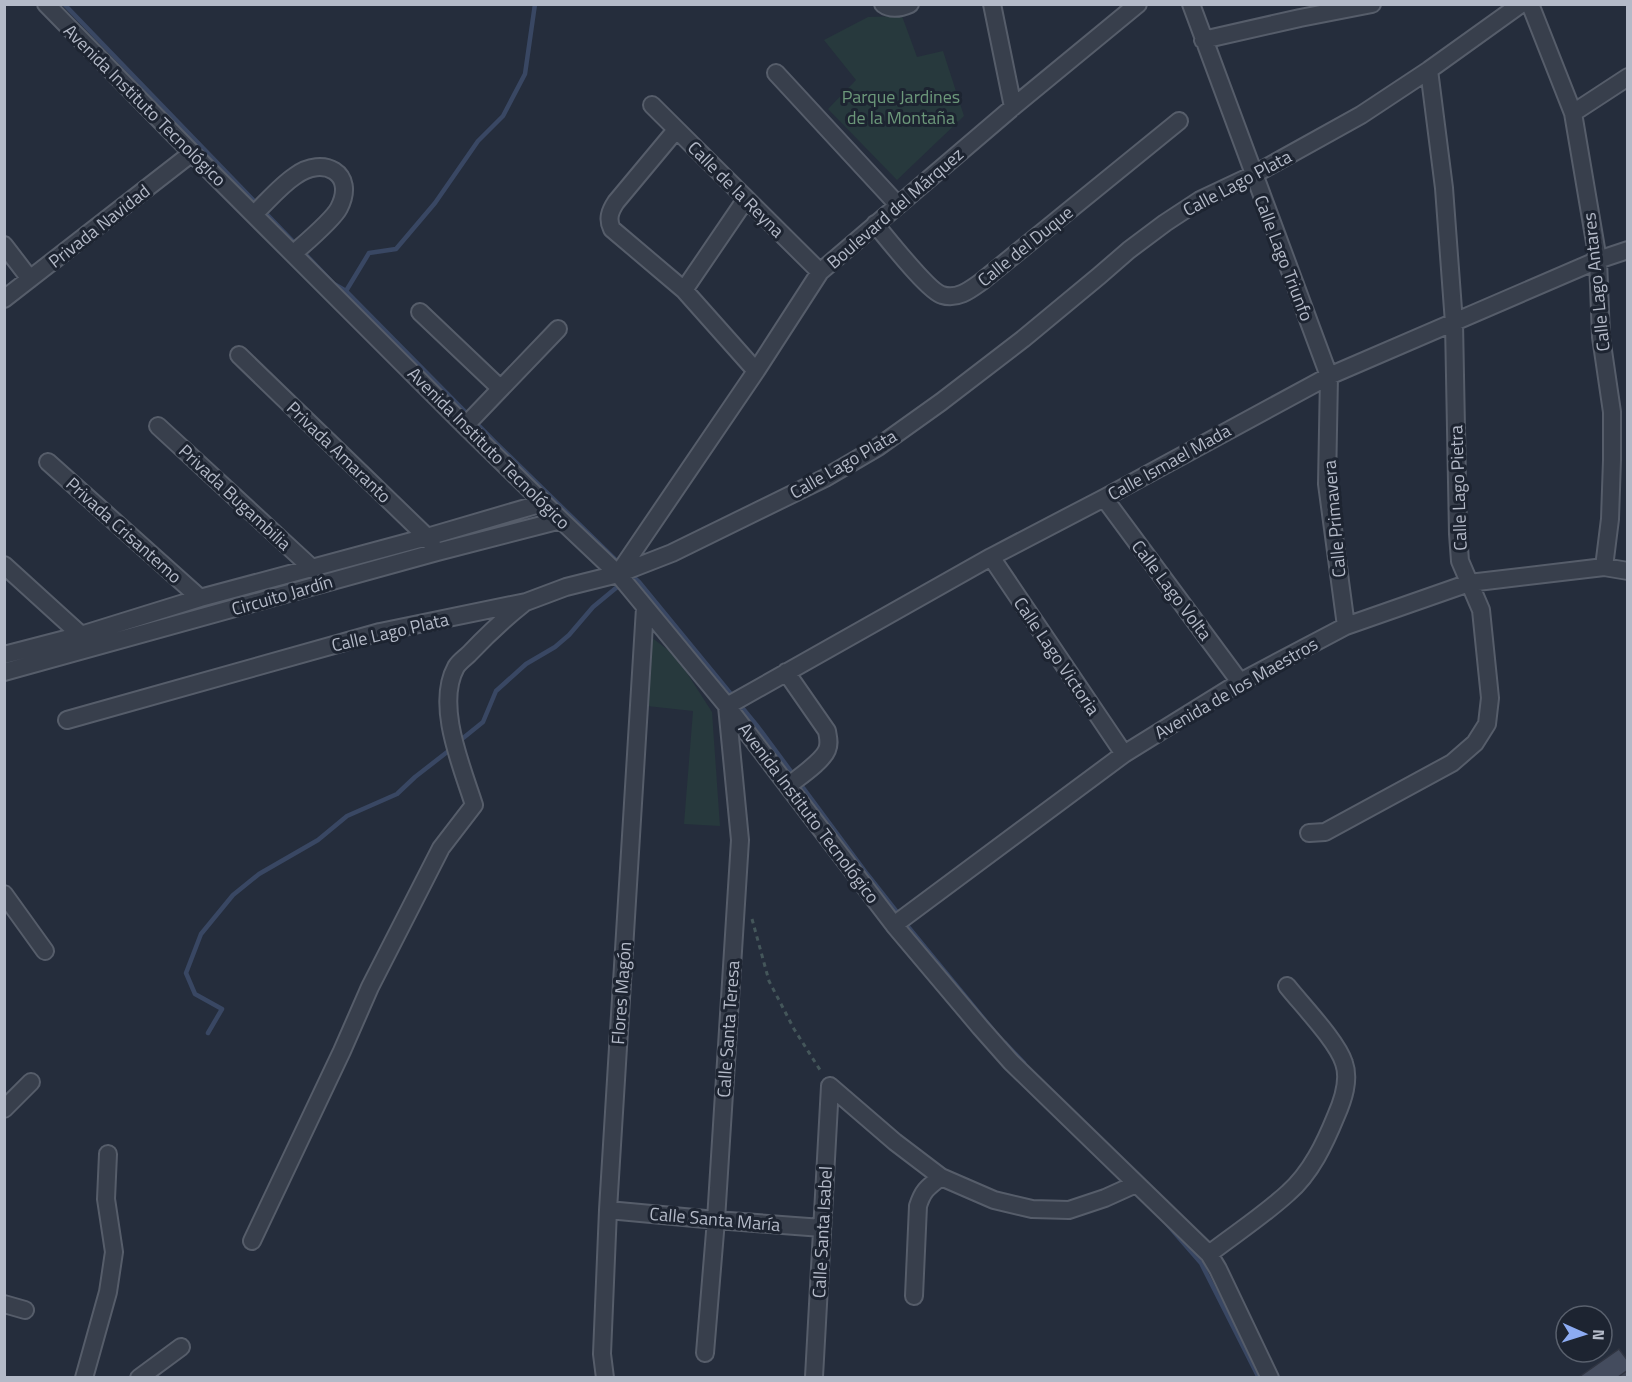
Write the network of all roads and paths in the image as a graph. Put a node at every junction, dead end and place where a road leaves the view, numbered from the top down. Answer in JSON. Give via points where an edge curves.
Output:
{"nodes":[{"id":1,"x":46,"y":4,"type":"edge"},
{"id":2,"x":882,"y":4,"type":"edge"},
{"id":3,"x":910,"y":4,"type":"edge"},
{"id":4,"x":992,"y":4,"type":"edge"},
{"id":5,"x":1138,"y":4,"type":"edge"},
{"id":6,"x":1191,"y":4,"type":"edge"},
{"id":7,"x":1372,"y":4,"type":"edge"},
{"id":8,"x":1521,"y":4,"type":"edge"},
{"id":9,"x":1530,"y":4,"type":"edge"},
{"id":10,"x":1300,"y":11,"type":"edge"},
{"id":11,"x":1203,"y":40,"type":"junction"},
{"id":12,"x":1429,"y":70,"type":"junction"},
{"id":13,"x":776,"y":73,"type":"dead end"},
{"id":14,"x":1628,"y":77,"type":"edge"},
{"id":15,"x":652,"y":105,"type":"dead end"},
{"id":16,"x":1013,"y":107,"type":"junction"},
{"id":17,"x":1573,"y":113,"type":"junction"},
{"id":18,"x":1179,"y":121,"type":"dead end"},
{"id":19,"x":676,"y":130,"type":"junction"},
{"id":20,"x":192,"y":153,"type":"junction"},
{"id":21,"x":1253,"y":175,"type":"junction"},
{"id":22,"x":746,"y":199,"type":"junction"},
{"id":23,"x":898,"y":205,"type":"junction"},
{"id":24,"x":254,"y":214,"type":"junction"},
{"id":25,"x":875,"y":224,"type":"junction"},
{"id":26,"x":4,"y":245,"type":"edge"},
{"id":27,"x":1628,"y":250,"type":"edge"},
{"id":28,"x":293,"y":254,"type":"junction"},
{"id":29,"x":1598,"y":260,"type":"junction"},
{"id":30,"x":820,"y":272,"type":"junction"},
{"id":31,"x":30,"y":279,"type":"junction"},
{"id":32,"x":684,"y":290,"type":"junction"},
{"id":33,"x":4,"y":299,"type":"edge"},
{"id":34,"x":420,"y":312,"type":"dead end"},
{"id":35,"x":1454,"y":323,"type":"junction"},
{"id":36,"x":558,"y":329,"type":"dead end"},
{"id":37,"x":239,"y":355,"type":"dead end"},
{"id":38,"x":756,"y":371,"type":"junction"},
{"id":39,"x":1329,"y":376,"type":"junction"},
{"id":40,"x":500,"y":388,"type":"junction"},
{"id":41,"x":158,"y":426,"type":"dead end"},
{"id":42,"x":465,"y":426,"type":"junction"},
{"id":43,"x":48,"y":462,"type":"dead end"},
{"id":44,"x":1104,"y":498,"type":"junction"},
{"id":45,"x":543,"y":503,"type":"junction"},
{"id":46,"x":561,"y":520,"type":"junction"},
{"id":47,"x":428,"y":537,"type":"junction"},
{"id":48,"x":437,"y":552,"type":"junction"},
{"id":49,"x":991,"y":557,"type":"junction"},
{"id":50,"x":4,"y":565,"type":"edge"},
{"id":51,"x":1604,"y":567,"type":"junction"},
{"id":52,"x":313,"y":569,"type":"junction"},
{"id":53,"x":1628,"y":570,"type":"edge"},
{"id":54,"x":618,"y":574,"type":"junction"},
{"id":55,"x":1469,"y":583,"type":"junction"},
{"id":56,"x":200,"y":598,"type":"junction"},
{"id":57,"x":526,"y":602,"type":"junction"},
{"id":58,"x":645,"y":608,"type":"junction"},
{"id":59,"x":1346,"y":626,"type":"junction"},
{"id":60,"x":81,"y":635,"type":"junction"},
{"id":61,"x":4,"y":655,"type":"edge"},
{"id":62,"x":4,"y":672,"type":"edge"},
{"id":63,"x":786,"y":672,"type":"junction"},
{"id":64,"x":1240,"y":682,"type":"junction"},
{"id":65,"x":727,"y":706,"type":"junction"},
{"id":66,"x":67,"y":720,"type":"dead end"},
{"id":67,"x":1124,"y":754,"type":"junction"},
{"id":68,"x":788,"y":786,"type":"junction"},
{"id":69,"x":1309,"y":833,"type":"dead end"},
{"id":70,"x":4,"y":894,"type":"edge"},
{"id":71,"x":752,"y":918,"type":"dead end"},
{"id":72,"x":894,"y":925,"type":"junction"},
{"id":73,"x":45,"y":951,"type":"dead end"},
{"id":74,"x":1287,"y":986,"type":"dead end"},
{"id":75,"x":31,"y":1082,"type":"dead end"},
{"id":76,"x":830,"y":1086,"type":"junction"},
{"id":77,"x":4,"y":1109,"type":"edge"},
{"id":78,"x":108,"y":1154,"type":"dead end"},
{"id":79,"x":941,"y":1177,"type":"junction"},
{"id":80,"x":1136,"y":1184,"type":"junction"},
{"id":81,"x":608,"y":1210,"type":"junction"},
{"id":82,"x":716,"y":1220,"type":"junction"},
{"id":83,"x":822,"y":1228,"type":"junction"},
{"id":84,"x":252,"y":1241,"type":"dead end"},
{"id":85,"x":1209,"y":1254,"type":"junction"},
{"id":86,"x":914,"y":1296,"type":"dead end"},
{"id":87,"x":4,"y":1304,"type":"edge"},
{"id":88,"x":25,"y":1310,"type":"dead end"},
{"id":89,"x":182,"y":1347,"type":"dead end"},
{"id":90,"x":705,"y":1353,"type":"dead end"},
{"id":91,"x":84,"y":1377,"type":"edge"},
{"id":92,"x":139,"y":1377,"type":"edge"},
{"id":93,"x":604,"y":1377,"type":"edge"},
{"id":94,"x":814,"y":1377,"type":"edge"},
{"id":95,"x":1270,"y":1377,"type":"edge"}],
"edges":[{"from":1,"to":20,"type":"street","name":"Avenida Instituto Tecnológico"},
{"from":2,"to":3,"type":"street","via":[[894,8]]},
{"from":4,"to":16,"type":"street"},
{"from":5,"to":16,"type":"street","name":"Boulevard del Márquez"},
{"from":6,"to":11,"type":"street","name":"Calle Lago Triunfo"},
{"from":7,"to":10,"type":"street"},
{"from":8,"to":12,"type":"street","name":"Calle Lago Plata"},
{"from":9,"to":17,"type":"street","name":"Calle Lago Antares"},
{"from":10,"to":11,"type":"street"},
{"from":11,"to":21,"type":"street","name":"Calle Lago Triunfo"},
{"from":12,"to":21,"type":"street","name":"Calle Lago Plata","via":[[1361,115]]},
{"from":12,"to":35,"type":"street","name":"Calle Lago Pietra","via":[[1444,188]]},
{"from":13,"to":23,"type":"street"},
{"from":14,"to":17,"type":"street"},
{"from":15,"to":19,"type":"street","name":"Calle de la Reyna"},
{"from":16,"to":23,"type":"street","name":"Boulevard del Márquez"},
{"from":17,"to":29,"type":"street","name":"Calle Lago Antares"},
{"from":18,"to":25,"type":"street","name":"Calle del Duque","via":[[967,292],[942,295],[929,287]]},
{"from":19,"to":22,"type":"street","name":"Calle de la Reyna"},
{"from":19,"to":32,"type":"street","via":[[611,210],[609,219],[612,229]]},
{"from":20,"to":24,"type":"street","name":"Avenida Instituto Tecnológico"},
{"from":20,"to":31,"type":"street","name":"Privada Navidad"},
{"from":21,"to":39,"type":"street","name":"Calle Lago Triunfo"},
{"from":21,"to":54,"type":"street","name":"Calle Lago Plata","via":[[1200,200],[1165,223],[1005,353],[878,447],[825,478],[682,548]]},
{"from":22,"to":30,"type":"street","name":"Calle de la Reyna"},
{"from":22,"to":32,"type":"street"},
{"from":23,"to":25,"type":"street","name":"Boulevard del Márquez"},
{"from":24,"to":28,"type":"street","name":"Avenida Instituto Tecnológico"},
{"from":24,"to":28,"type":"street","via":[[296,175],[314,166],[332,168],[339,175],[345,185],[338,210]]},
{"from":25,"to":30,"type":"street","name":"Boulevard del Márquez"},
{"from":26,"to":31,"type":"street"},
{"from":27,"to":29,"type":"street","name":"Calle Ismael Mada"},
{"from":28,"to":42,"type":"street","name":"Avenida Instituto Tecnológico"},
{"from":29,"to":35,"type":"street","name":"Calle Ismael Mada"},
{"from":29,"to":51,"type":"street","name":"Calle Lago Antares","via":[[1601,337],[1612,412],[1610,519]]},
{"from":30,"to":38,"type":"street","name":"Boulevard del Márquez"},
{"from":31,"to":33,"type":"street","name":"Privada Navidad"},
{"from":32,"to":38,"type":"street"},
{"from":34,"to":40,"type":"street"},
{"from":35,"to":39,"type":"street","name":"Calle Ismael Mada"},
{"from":35,"to":55,"type":"street","name":"Calle Lago Pietra","via":[[1458,534],[1460,561]]},
{"from":36,"to":40,"type":"street"},
{"from":37,"to":47,"type":"street","name":"Privada Amaranto"},
{"from":38,"to":54,"type":"street","name":"Boulevard del Márquez"},
{"from":39,"to":44,"type":"street","name":"Calle Ismael Mada"},
{"from":39,"to":59,"type":"street","name":"Calle Primavera","via":[[1327,484]]},
{"from":40,"to":42,"type":"street"},
{"from":41,"to":52,"type":"street","name":"Privada Bugambilia"},
{"from":42,"to":45,"type":"street","name":"Avenida Instituto Tecnológico"},
{"from":43,"to":56,"type":"street","name":"Privada Crisantemo"},
{"from":44,"to":49,"type":"street","name":"Calle Ismael Mada"},
{"from":44,"to":64,"type":"street","name":"Calle Lago Volta"},
{"from":45,"to":46,"type":"street","name":"Avenida Instituto Tecnológico"},
{"from":45,"to":47,"type":"street","name":"Circuito Jardín"},
{"from":46,"to":48,"type":"street","name":"Circuito Jardín"},
{"from":46,"to":54,"type":"street","name":"Avenida Instituto Tecnológico"},
{"from":47,"to":48,"type":"street","name":"Privada Amaranto"},
{"from":47,"to":52,"type":"street","name":"Circuito Jardín"},
{"from":48,"to":62,"type":"street","name":"Circuito Jardín"},
{"from":49,"to":63,"type":"street","name":"Calle Ismael Mada"},
{"from":49,"to":67,"type":"street","name":"Calle Lago Victoria"},
{"from":50,"to":60,"type":"street"},
{"from":51,"to":53,"type":"street","name":"Avenida de los Maestros"},
{"from":51,"to":55,"type":"street","name":"Avenida de los Maestros"},
{"from":52,"to":56,"type":"street","name":"Circuito Jardín"},
{"from":54,"to":57,"type":"street","name":"Calle Lago Plata"},
{"from":54,"to":58,"type":"street","name":"Avenida Instituto Tecnológico"},
{"from":55,"to":59,"type":"street","name":"Avenida de los Maestros"},
{"from":55,"to":69,"type":"street","name":"Calle Lago Pietra","via":[[1481,610],[1490,698],[1487,724],[1475,743],[1452,763],[1325,832]]},
{"from":56,"to":60,"type":"street","name":"Circuito Jardín"},
{"from":57,"to":66,"type":"street","name":"Calle Lago Plata","via":[[380,632]]},
{"from":57,"to":84,"type":"street","via":[[502,620],[456,667],[448,692],[448,713],[474,805],[441,848],[370,987]]},
{"from":58,"to":65,"type":"street","name":"Avenida Instituto Tecnológico"},
{"from":58,"to":81,"type":"street","name":"Flores Magón"},
{"from":59,"to":64,"type":"street","name":"Avenida de los Maestros"},
{"from":60,"to":61,"type":"street","name":"Circuito Jardín"},
{"from":63,"to":65,"type":"street","name":"Calle Ismael Mada"},
{"from":63,"to":68,"type":"street","via":[[827,731],[829,742],[826,752]]},
{"from":64,"to":67,"type":"street","name":"Avenida de los Maestros"},
{"from":65,"to":68,"type":"street","name":"Avenida Instituto Tecnológico"},
{"from":65,"to":82,"type":"street","name":"Calle Santa Teresa","via":[[740,840]]},
{"from":67,"to":72,"type":"street","name":"Avenida de los Maestros"},
{"from":68,"to":72,"type":"street","name":"Avenida Instituto Tecnológico"},
{"from":70,"to":73,"type":"street"},
{"from":71,"to":76,"type":"path","via":[[770,981]]},
{"from":72,"to":80,"type":"street","name":"Avenida Instituto Tecnológico","via":[[1011,1062]]},
{"from":74,"to":85,"type":"street","via":[[1344,1063],[1347,1081],[1341,1104],[1328,1137],[1290,1192]]},
{"from":75,"to":77,"type":"street"},
{"from":76,"to":79,"type":"street"},
{"from":76,"to":83,"type":"street","name":"Calle Santa Isabel"},
{"from":78,"to":91,"type":"street","via":[[106,1199],[114,1252],[108,1292]]},
{"from":79,"to":80,"type":"street","via":[[994,1200],[1032,1209],[1069,1210]]},
{"from":79,"to":86,"type":"street","via":[[927,1187],[918,1206]]},
{"from":80,"to":85,"type":"street","name":"Avenida Instituto Tecnológico"},
{"from":81,"to":82,"type":"street","name":"Calle Santa María"},
{"from":81,"to":93,"type":"street","name":"Flores Magón"},
{"from":82,"to":83,"type":"street","name":"Calle Santa María"},
{"from":82,"to":90,"type":"street","name":"Calle Santa Teresa"},
{"from":83,"to":94,"type":"street","name":"Calle Santa Isabel"},
{"from":85,"to":95,"type":"street","name":"Avenida Instituto Tecnológico"},
{"from":87,"to":88,"type":"street"},
{"from":89,"to":92,"type":"street"}]}
